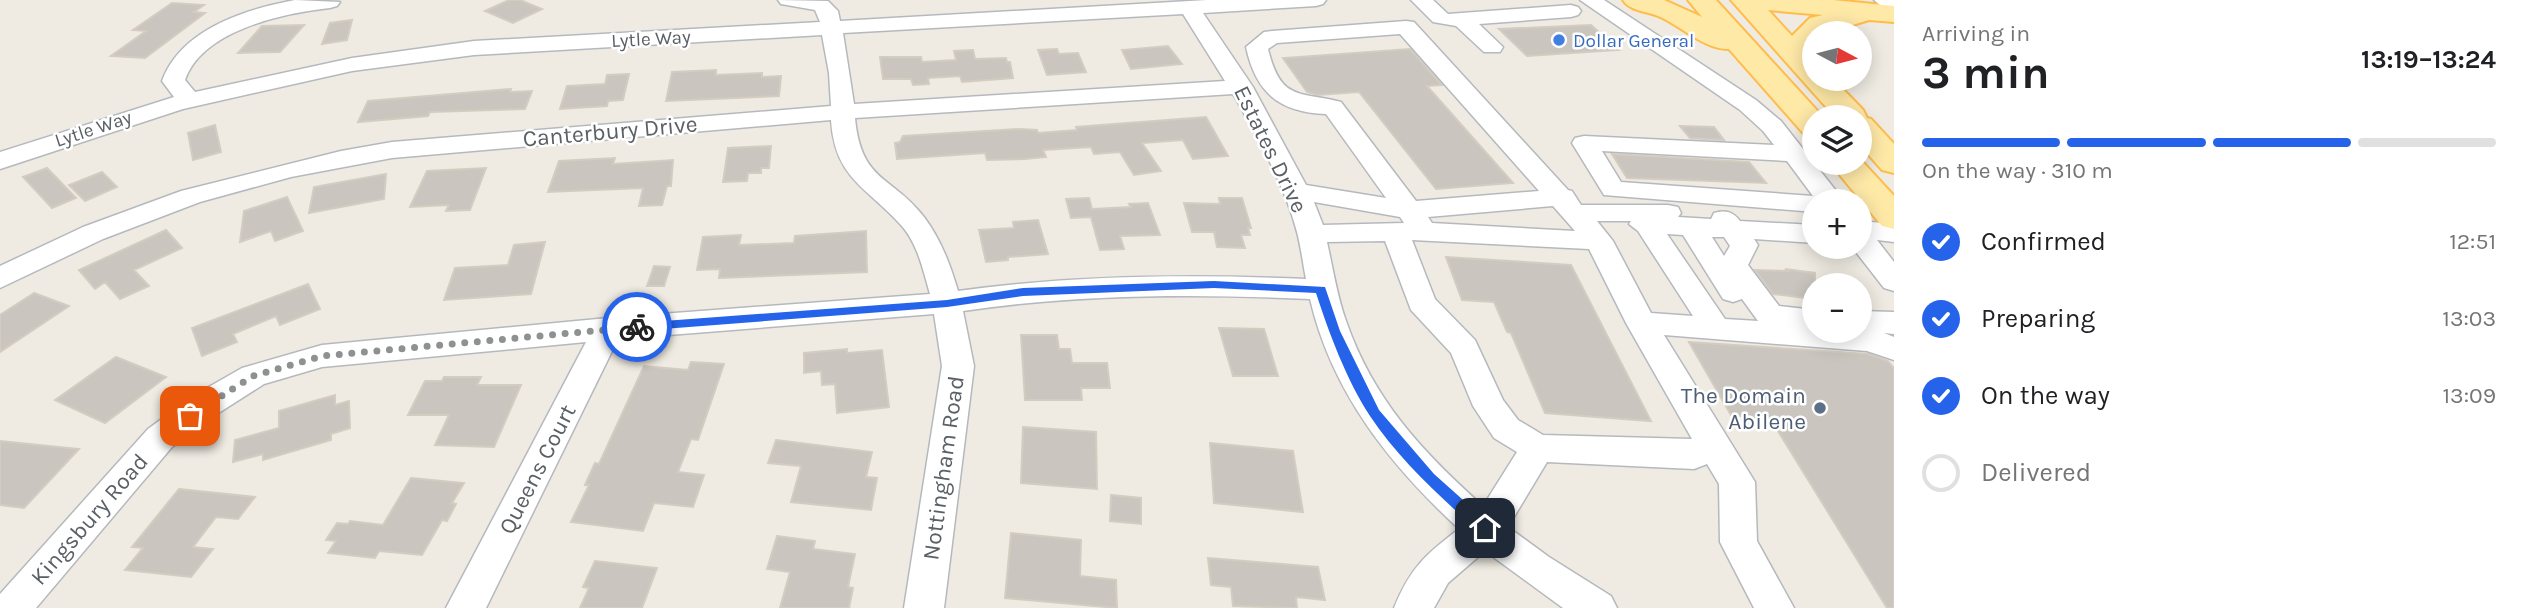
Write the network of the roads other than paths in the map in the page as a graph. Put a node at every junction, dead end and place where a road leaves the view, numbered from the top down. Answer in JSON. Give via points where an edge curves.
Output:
{"nodes":[{"id":1,"x":788,"y":0,"type":"edge"},
{"id":2,"x":1316,"y":0,"type":"edge"},
{"id":3,"x":1322,"y":0,"type":"edge"},
{"id":4,"x":1421,"y":0,"type":"edge"},
{"id":5,"x":1636,"y":0,"type":"edge"},
{"id":6,"x":1701,"y":0,"type":"edge"},
{"id":7,"x":1744,"y":0,"type":"edge"},
{"id":8,"x":1751,"y":0,"type":"edge"},
{"id":9,"x":1813,"y":0,"type":"edge"},
{"id":10,"x":1297,"y":1,"type":"edge"},
{"id":11,"x":330,"y":2,"type":"edge"},
{"id":12,"x":1126,"y":5,"type":"edge"},
{"id":13,"x":1581,"y":5,"type":"edge"},
{"id":14,"x":1189,"y":7,"type":"junction"},
{"id":15,"x":1882,"y":9,"type":"edge"},
{"id":16,"x":1462,"y":20,"type":"junction"},
{"id":17,"x":1832,"y":21,"type":"edge"},
{"id":18,"x":832,"y":28,"type":"junction"},
{"id":19,"x":1337,"y":32,"type":"junction"},
{"id":20,"x":1492,"y":47,"type":"dead end"},
{"id":21,"x":1802,"y":63,"type":"edge"},
{"id":22,"x":1768,"y":74,"type":"junction"},
{"id":23,"x":1241,"y":87,"type":"junction"},
{"id":24,"x":1828,"y":91,"type":"edge"},
{"id":25,"x":1834,"y":91,"type":"edge"},
{"id":26,"x":189,"y":99,"type":"junction"},
{"id":27,"x":1842,"y":105,"type":"edge"},
{"id":28,"x":1845,"y":105,"type":"edge"},
{"id":29,"x":842,"y":111,"type":"junction"},
{"id":30,"x":1802,"y":112,"type":"edge"},
{"id":31,"x":1872,"y":138,"type":"edge"},
{"id":32,"x":1793,"y":154,"type":"junction"},
{"id":33,"x":0,"y":161,"type":"edge"},
{"id":34,"x":1894,"y":163,"type":"edge"},
{"id":35,"x":1856,"y":175,"type":"edge"},
{"id":36,"x":1821,"y":189,"type":"edge"},
{"id":37,"x":1295,"y":191,"type":"junction"},
{"id":38,"x":1802,"y":203,"type":"edge"},
{"id":39,"x":1643,"y":218,"type":"junction"},
{"id":40,"x":1894,"y":218,"type":"edge"},
{"id":41,"x":1582,"y":220,"type":"junction"},
{"id":42,"x":1410,"y":224,"type":"junction"},
{"id":43,"x":1692,"y":227,"type":"junction"},
{"id":44,"x":1733,"y":230,"type":"junction"},
{"id":45,"x":1872,"y":231,"type":"edge"},
{"id":46,"x":1311,"y":233,"type":"junction"},
{"id":47,"x":1894,"y":233,"type":"edge"},
{"id":48,"x":1802,"y":248,"type":"edge"},
{"id":49,"x":1872,"y":253,"type":"edge"},
{"id":50,"x":0,"y":278,"type":"edge"},
{"id":51,"x":1894,"y":281,"type":"edge"},
{"id":52,"x":1321,"y":289,"type":"junction"},
{"id":53,"x":947,"y":303,"type":"junction"},
{"id":54,"x":1802,"y":317,"type":"edge"},
{"id":55,"x":1872,"y":322,"type":"edge"},
{"id":56,"x":1641,"y":323,"type":"junction"},
{"id":57,"x":1894,"y":323,"type":"edge"},
{"id":58,"x":1716,"y":328,"type":"junction"},
{"id":59,"x":608,"y":329,"type":"junction"},
{"id":60,"x":1758,"y":331,"type":"junction"},
{"id":61,"x":1894,"y":349,"type":"edge"},
{"id":62,"x":1712,"y":444,"type":"junction"},
{"id":63,"x":1529,"y":461,"type":"junction"},
{"id":64,"x":1485,"y":528,"type":"junction"},
{"id":65,"x":12,"y":608,"type":"edge"},
{"id":66,"x":466,"y":608,"type":"edge"},
{"id":67,"x":924,"y":608,"type":"edge"},
{"id":68,"x":1414,"y":608,"type":"edge"},
{"id":69,"x":1597,"y":608,"type":"edge"},
{"id":70,"x":1774,"y":608,"type":"edge"}],
"edges":[{"from":1,"to":18,"type":"street","via":[[821,5],[828,11]]},
{"from":2,"to":10,"type":"street","name":"Lytle Way"},
{"from":3,"to":19,"type":"street"},
{"from":4,"to":16,"type":"street","via":[[1440,18]]},
{"from":5,"to":22,"type":"main road","via":[[1695,23],[1734,45]]},
{"from":6,"to":22,"type":"main road"},
{"from":7,"to":21,"type":"main road"},
{"from":8,"to":15,"type":"main road"},
{"from":9,"to":15,"type":"main road"},
{"from":10,"to":14,"type":"street","name":"Lytle Way"},
{"from":10,"to":19,"type":"street"},
{"from":11,"to":26,"type":"street","via":[[270,10],[224,28],[177,69],[173,81]]},
{"from":12,"to":14,"type":"street","name":"Lytle Way"},
{"from":12,"to":18,"type":"street","name":"Lytle Way"},
{"from":13,"to":16,"type":"street"},
{"from":13,"to":32,"type":"street","via":[[1748,105]]},
{"from":14,"to":23,"type":"street","name":"Estates Drive"},
{"from":15,"to":17,"type":"main road"},
{"from":16,"to":20,"type":"street"},
{"from":18,"to":26,"type":"street","name":"Lytle Way","via":[[416,54],[296,73]]},
{"from":18,"to":29,"type":"street","name":"Nottingham Road"},
{"from":19,"to":41,"type":"street","via":[[1406,27]]},
{"from":19,"to":42,"type":"street","via":[[1272,37],[1257,47],[1260,67],[1283,98],[1312,107],[1333,107]]},
{"from":22,"to":30,"type":"main road"},
{"from":23,"to":29,"type":"street","name":"Canterbury Drive"},
{"from":23,"to":37,"type":"street","name":"Estates Drive"},
{"from":24,"to":27,"type":"main road"},
{"from":25,"to":28,"type":"main road"},
{"from":26,"to":33,"type":"street","name":"Lytle Way"},
{"from":29,"to":50,"type":"street","name":"Canterbury Drive","via":[[392,150],[325,160],[149,211],[81,236]]},
{"from":29,"to":53,"type":"street","name":"Nottingham Road","via":[[845,142],[856,169],[913,221],[933,254]]},
{"from":31,"to":34,"type":"main road"},
{"from":32,"to":36,"type":"street"},
{"from":32,"to":38,"type":"street","via":[[1584,143],[1613,189]]},
{"from":35,"to":40,"type":"main road"},
{"from":37,"to":42,"type":"street"},
{"from":37,"to":46,"type":"street","name":"Estates Drive"},
{"from":39,"to":41,"type":"street"},
{"from":39,"to":43,"type":"street"},
{"from":39,"to":44,"type":"street"},
{"from":39,"to":58,"type":"street"},
{"from":41,"to":42,"type":"street"},
{"from":41,"to":42,"type":"street"},
{"from":41,"to":56,"type":"street"},
{"from":42,"to":46,"type":"street"},
{"from":42,"to":63,"type":"street","via":[[1422,303],[1464,348],[1489,407]]},
{"from":43,"to":44,"type":"street"},
{"from":43,"to":60,"type":"street"},
{"from":44,"to":48,"type":"street"},
{"from":44,"to":54,"type":"street","via":[[1733,266],[1770,316]]},
{"from":45,"to":47,"type":"street"},
{"from":46,"to":52,"type":"street","name":"Estates Drive"},
{"from":49,"to":51,"type":"street"},
{"from":52,"to":53,"type":"street","name":"Kingsbury Road","via":[[1142,287],[1023,292]]},
{"from":52,"to":64,"type":"street","name":"Estates Drive","via":[[1334,331],[1375,413],[1430,478]]},
{"from":53,"to":59,"type":"street","name":"Kingsbury Road"},
{"from":53,"to":67,"type":"street","name":"Nottingham Road","via":[[958,366]]},
{"from":55,"to":57,"type":"street"},
{"from":56,"to":58,"type":"street"},
{"from":56,"to":62,"type":"street"},
{"from":58,"to":60,"type":"street"},
{"from":59,"to":65,"type":"street","name":"Kingsbury Road","via":[[322,356],[253,376],[160,438]]},
{"from":59,"to":66,"type":"street","name":"Queens Court"},
{"from":60,"to":61,"type":"street","via":[[1871,340]]},
{"from":62,"to":63,"type":"street","via":[[1694,455]]},
{"from":62,"to":70,"type":"street","via":[[1737,482],[1740,542]]},
{"from":63,"to":64,"type":"street"},
{"from":64,"to":68,"type":"street","via":[[1421,585]]},
{"from":64,"to":69,"type":"street","name":"Estates Drive"}]}
